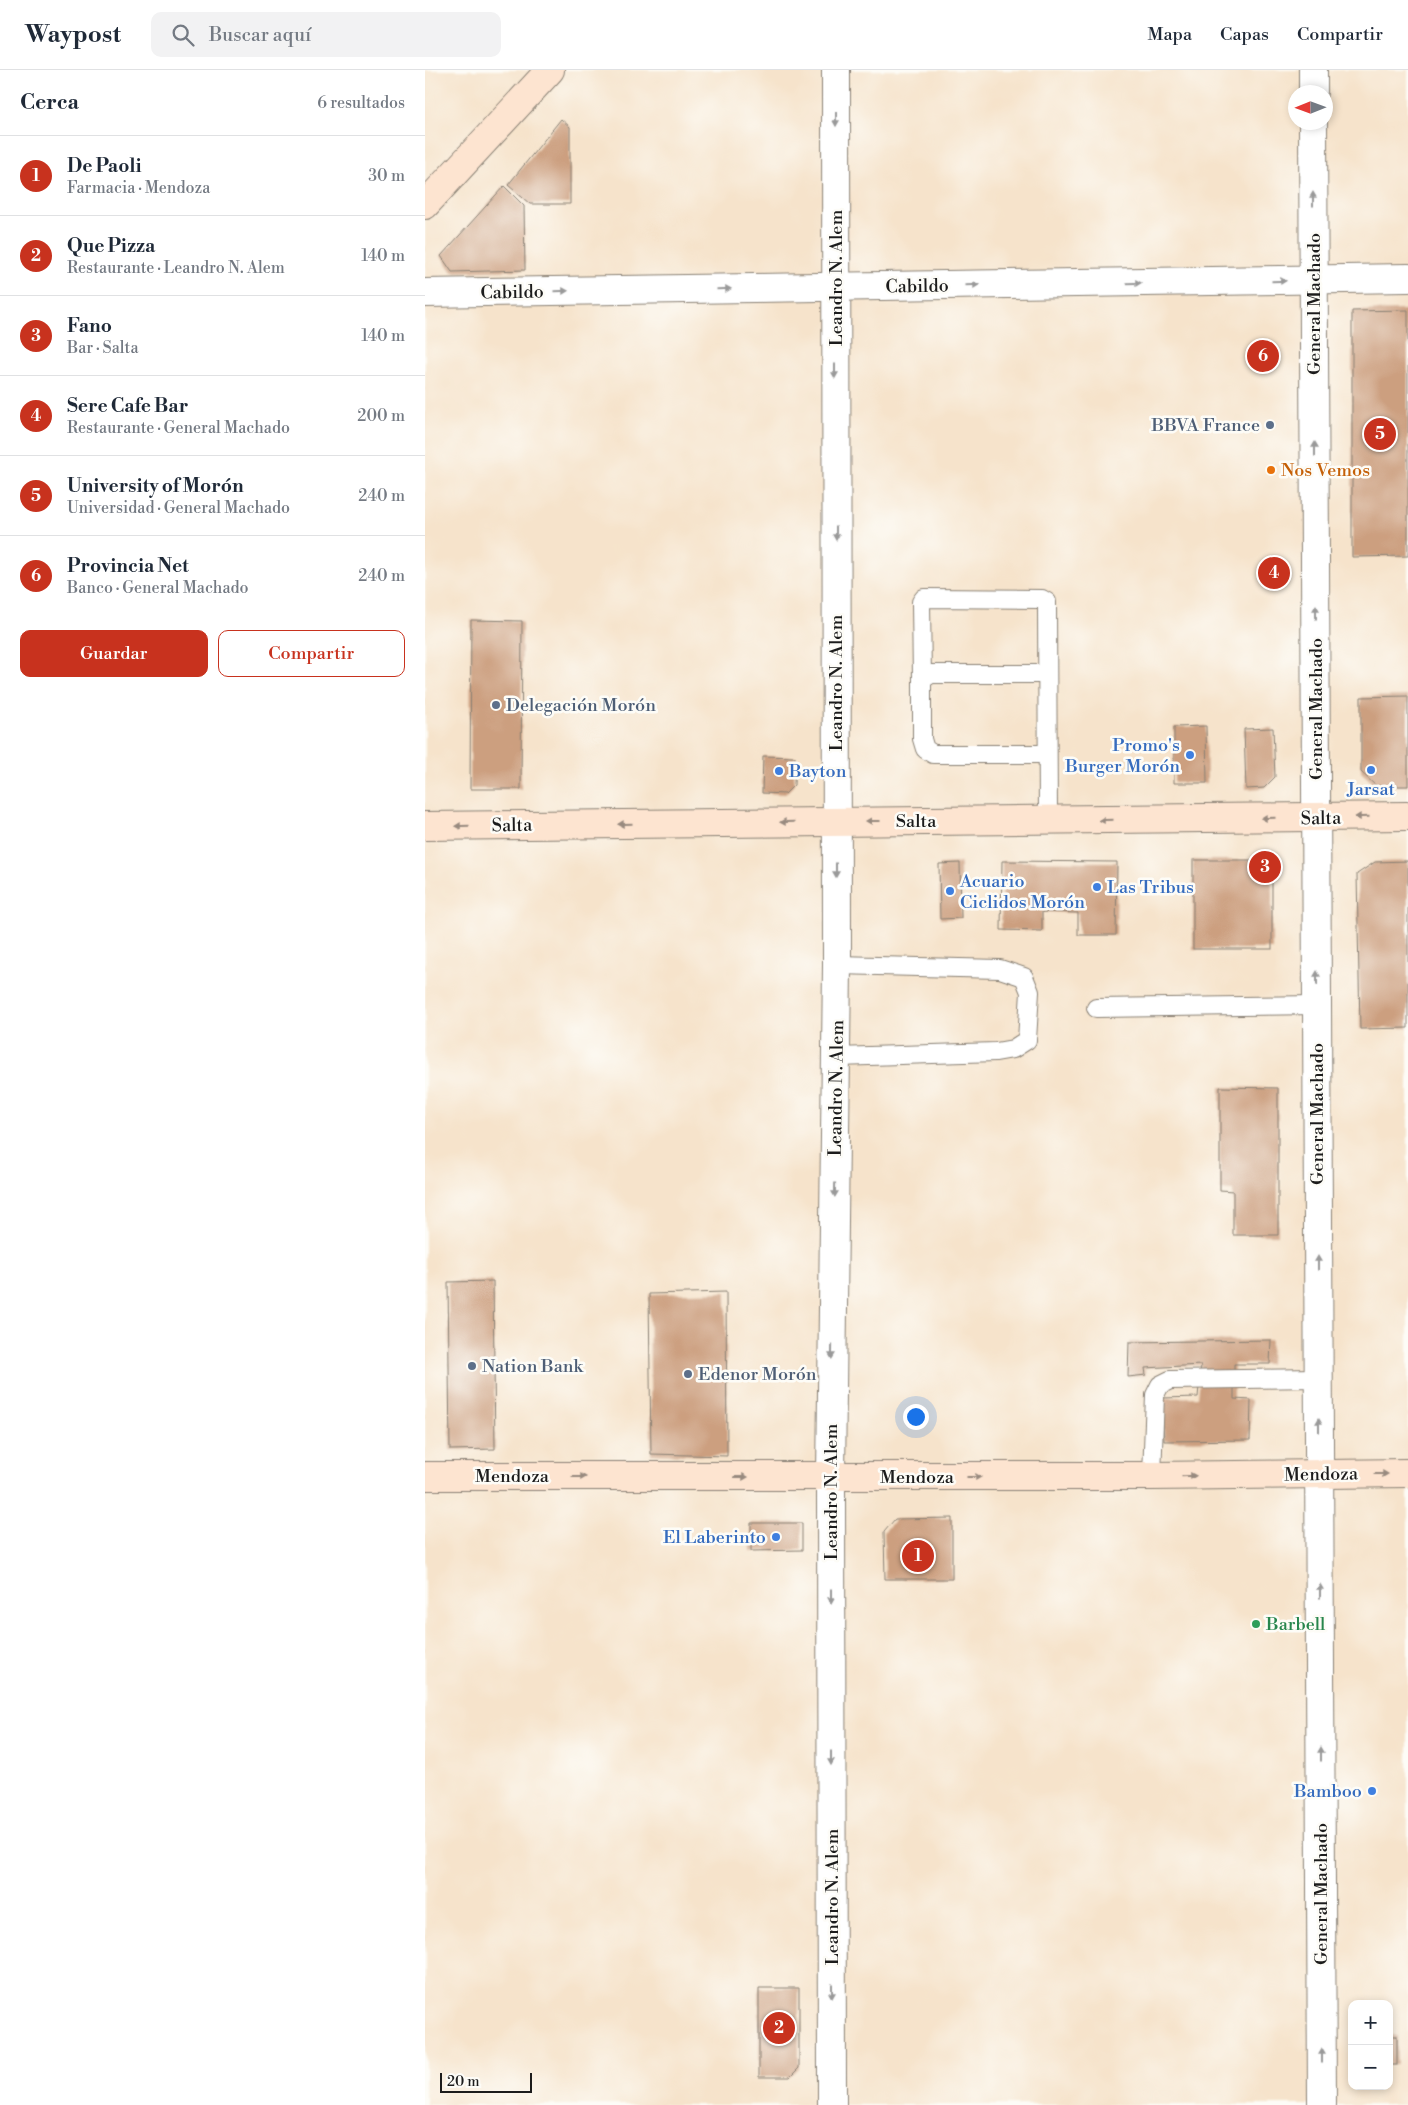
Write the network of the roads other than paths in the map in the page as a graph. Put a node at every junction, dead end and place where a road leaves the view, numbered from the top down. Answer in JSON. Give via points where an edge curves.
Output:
{"nodes":[{"id":1,"x":549,"y":70,"type":"edge"},
{"id":2,"x":836,"y":70,"type":"edge"},
{"id":3,"x":1313,"y":70,"type":"edge"},
{"id":4,"x":1313,"y":85,"type":"edge"},
{"id":5,"x":1313,"y":130,"type":"edge"},
{"id":6,"x":425,"y":205,"type":"edge"},
{"id":7,"x":1408,"y":278,"type":"edge"},
{"id":8,"x":1314,"y":280,"type":"junction"},
{"id":9,"x":835,"y":287,"type":"junction"},
{"id":10,"x":425,"y":293,"type":"edge"},
{"id":11,"x":1046,"y":674,"type":"junction"},
{"id":12,"x":922,"y":680,"type":"junction"},
{"id":13,"x":1047,"y":754,"type":"junction"},
{"id":14,"x":1408,"y":816,"type":"edge"},
{"id":15,"x":1317,"y":818,"type":"junction"},
{"id":16,"x":1048,"y":820,"type":"junction"},
{"id":17,"x":836,"y":821,"type":"junction"},
{"id":18,"x":425,"y":826,"type":"edge"},
{"id":19,"x":837,"y":965,"type":"junction"},
{"id":20,"x":1317,"y":1005,"type":"junction"},
{"id":21,"x":1096,"y":1008,"type":"dead end"},
{"id":22,"x":837,"y":1057,"type":"junction"},
{"id":23,"x":1319,"y":1378,"type":"junction"},
{"id":24,"x":1319,"y":1474,"type":"junction"},
{"id":25,"x":1408,"y":1474,"type":"edge"},
{"id":26,"x":425,"y":1476,"type":"edge"},
{"id":27,"x":1152,"y":1476,"type":"junction"},
{"id":28,"x":831,"y":1477,"type":"junction"},
{"id":29,"x":832,"y":2105,"type":"edge"},
{"id":30,"x":1322,"y":2105,"type":"edge"}],
"edges":[{"from":1,"to":6,"type":"street"},
{"from":2,"to":9,"type":"street","name":"Leandro N. Alem","one_way":true},
{"from":3,"to":4,"type":"street"},
{"from":8,"to":5,"type":"street","name":"General Machado","one_way":true},
{"from":7,"to":8,"type":"street","name":"Cabildo"},
{"from":9,"to":8,"type":"street","name":"Cabildo","one_way":true},
{"from":15,"to":8,"type":"street","name":"General Machado","one_way":true},
{"from":10,"to":9,"type":"street","name":"Cabildo","one_way":true},
{"from":9,"to":17,"type":"street","name":"Leandro N. Alem","one_way":true},
{"from":11,"to":12,"type":"lane","via":[[931,674]]},
{"from":11,"to":12,"type":"lane","via":[[1047,602],[1042,599],[924,598],[921,602]]},
{"from":11,"to":13,"type":"lane"},
{"from":12,"to":13,"type":"lane","via":[[922,739],[928,752]]},
{"from":13,"to":16,"type":"lane"},
{"from":14,"to":15,"type":"street","name":"Salta","one_way":true},
{"from":15,"to":16,"type":"street","name":"Salta","one_way":true},
{"from":20,"to":15,"type":"street","name":"General Machado","one_way":true},
{"from":16,"to":17,"type":"street","name":"Salta","one_way":true},
{"from":17,"to":18,"type":"street","name":"Salta","one_way":true},
{"from":17,"to":19,"type":"street","name":"Leandro N. Alem","one_way":true},
{"from":19,"to":22,"type":"street","name":"Leandro N. Alem"},
{"from":19,"to":22,"type":"lane","via":[[1000,969],[1025,977],[1030,992],[1027,1040],[1013,1050]]},
{"from":20,"to":21,"type":"lane"},
{"from":23,"to":20,"type":"street","name":"General Machado","one_way":true},
{"from":22,"to":28,"type":"street","name":"Leandro N. Alem","one_way":true},
{"from":24,"to":23,"type":"street","name":"General Machado","one_way":true},
{"from":23,"to":27,"type":"lane","via":[[1170,1380],[1159,1385],[1155,1396]]},
{"from":24,"to":25,"type":"street","name":"Mendoza","one_way":true},
{"from":27,"to":24,"type":"street","name":"Mendoza","one_way":true},
{"from":30,"to":24,"type":"street","name":"General Machado","one_way":true},
{"from":26,"to":28,"type":"street","name":"Mendoza","one_way":true},
{"from":28,"to":27,"type":"street","name":"Mendoza","one_way":true},
{"from":28,"to":29,"type":"street","name":"Leandro N. Alem","one_way":true}]}
